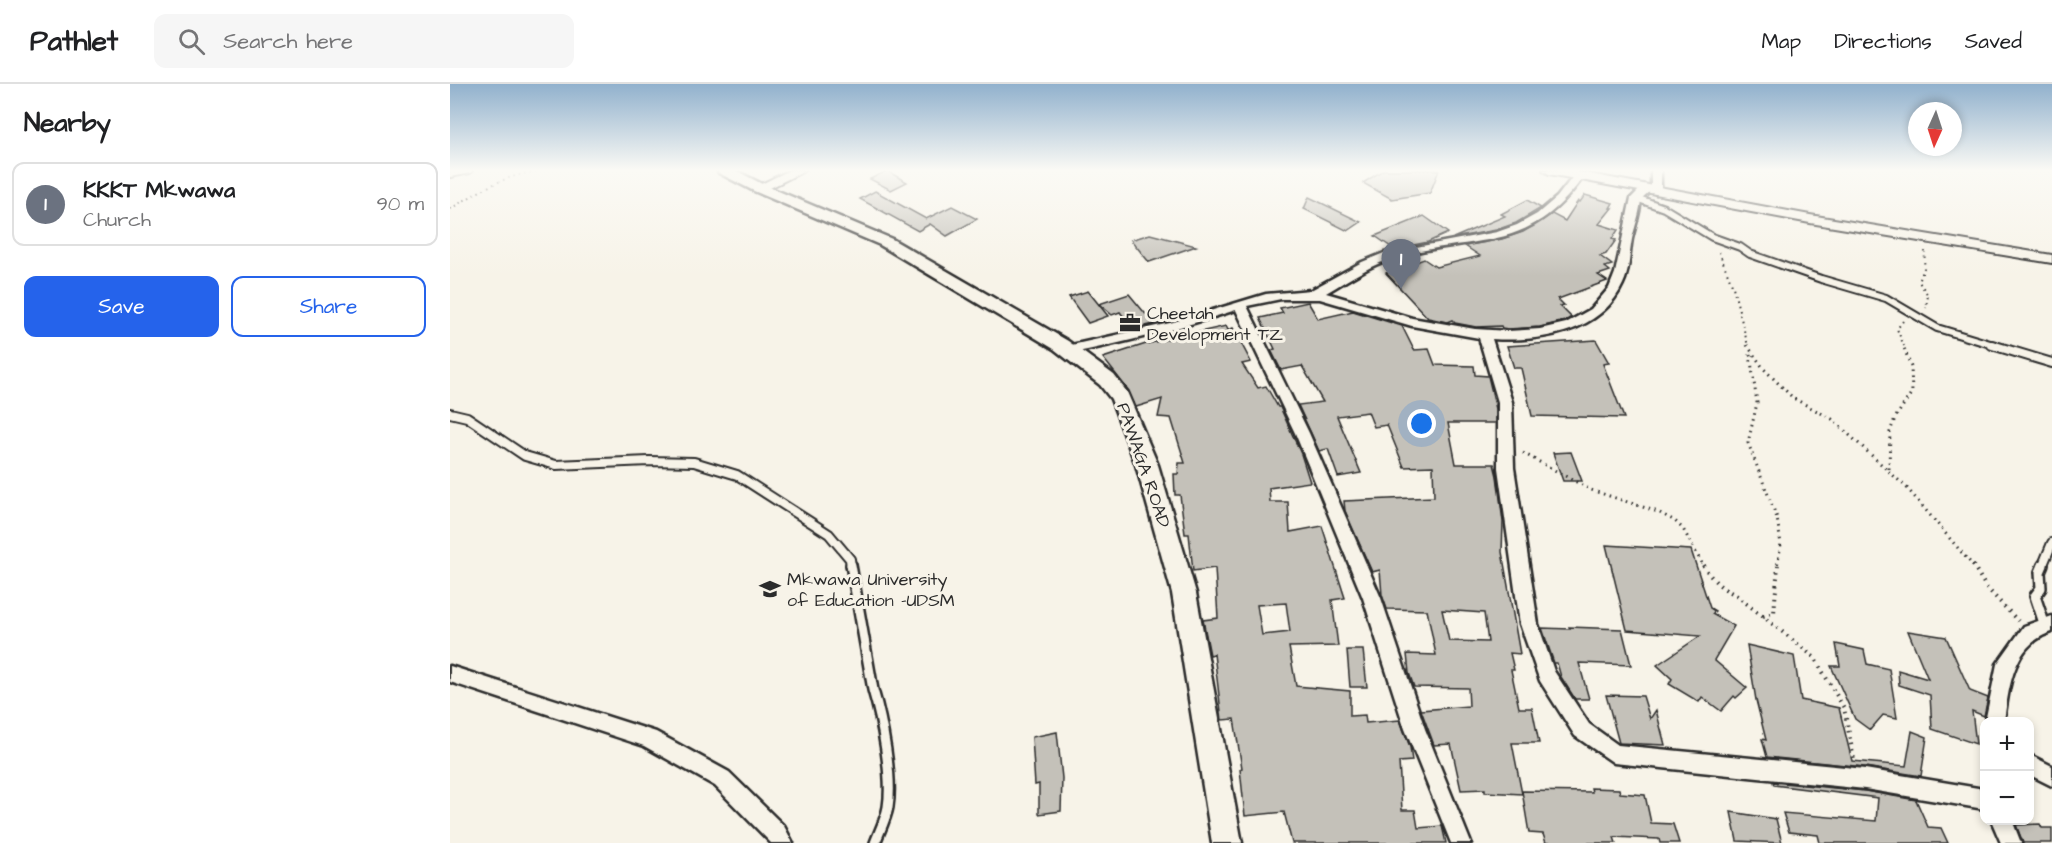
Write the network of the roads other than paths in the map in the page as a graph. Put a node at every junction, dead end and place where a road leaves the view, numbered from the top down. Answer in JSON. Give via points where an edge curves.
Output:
{"nodes":[{"id":1,"x":800,"y":205,"type":"edge"},
{"id":2,"x":1557,"y":205,"type":"edge"},
{"id":3,"x":1640,"y":205,"type":"edge"},
{"id":4,"x":1661,"y":205,"type":"edge"},
{"id":5,"x":1724,"y":205,"type":"edge"},
{"id":6,"x":2052,"y":259,"type":"edge"},
{"id":7,"x":1314,"y":294,"type":"junction"},
{"id":8,"x":1240,"y":305,"type":"junction"},
{"id":9,"x":1484,"y":334,"type":"junction"},
{"id":10,"x":1067,"y":350,"type":"junction"},
{"id":11,"x":2052,"y":363,"type":"edge"},
{"id":12,"x":450,"y":413,"type":"edge"},
{"id":13,"x":2052,"y":543,"type":"edge"},
{"id":14,"x":2042,"y":627,"type":"edge"},
{"id":15,"x":450,"y":674,"type":"edge"},
{"id":16,"x":1995,"y":717,"type":"edge"},
{"id":17,"x":2034,"y":767,"type":"edge"},
{"id":18,"x":2052,"y":777,"type":"edge"},
{"id":19,"x":1980,"y":798,"type":"edge"},
{"id":20,"x":2003,"y":825,"type":"edge"},
{"id":21,"x":783,"y":843,"type":"edge"},
{"id":22,"x":875,"y":843,"type":"edge"},
{"id":23,"x":1227,"y":843,"type":"edge"},
{"id":24,"x":1461,"y":843,"type":"edge"},
{"id":25,"x":2011,"y":843,"type":"edge"}],
"edges":[{"from":1,"to":10,"type":"main road","name":"PAWAGA ROAD","via":[[886,242]]},
{"from":2,"to":7,"type":"street","via":[[1518,228],[1375,260]]},
{"from":3,"to":9,"type":"street","via":[[1626,241],[1621,274],[1601,309],[1559,330]]},
{"from":4,"to":11,"type":"lane","via":[[1712,237],[1750,254],[1886,298],[1937,328]]},
{"from":5,"to":6,"type":"street"},
{"from":7,"to":8,"type":"street","via":[[1284,295]]},
{"from":7,"to":9,"type":"street","via":[[1416,322]]},
{"from":8,"to":10,"type":"street"},
{"from":8,"to":24,"type":"street","via":[[1302,433],[1372,598],[1415,729]]},
{"from":9,"to":19,"type":"street","via":[[1503,393],[1506,468],[1529,624],[1546,675],[1582,730],[1614,754],[1858,778]]},
{"from":10,"to":23,"type":"main road","name":"PAWAGA ROAD","via":[[1107,380],[1120,397],[1147,465],[1184,593]]},
{"from":12,"to":22,"type":"lane","via":[[467,417],[525,456],[556,465],[661,461],[694,462],[718,468],[737,475],[830,534],[850,559],[879,709],[889,785],[888,809]]},
{"from":13,"to":14,"type":"lane","via":[[2040,572],[2041,588],[2035,596]]},
{"from":14,"to":16,"type":"street","via":[[2003,670]]},
{"from":15,"to":21,"type":"street","via":[[649,738],[722,779]]},
{"from":17,"to":18,"type":"street"},
{"from":20,"to":25,"type":"street"}]}
